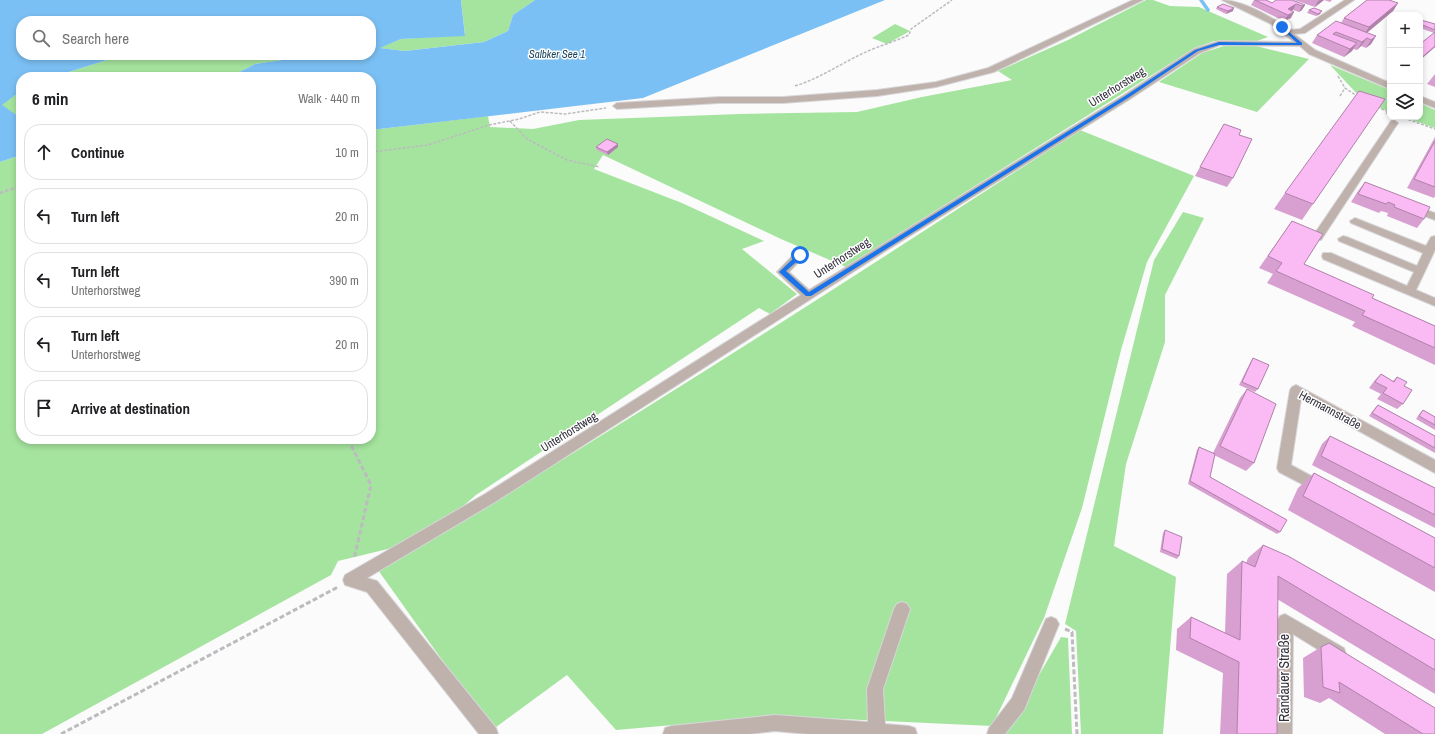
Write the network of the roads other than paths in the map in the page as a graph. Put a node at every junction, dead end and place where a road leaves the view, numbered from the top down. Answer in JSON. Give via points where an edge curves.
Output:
{"nodes":[{"id":1,"x":1139,"y":0,"type":"edge"},
{"id":2,"x":1226,"y":0,"type":"edge"},
{"id":3,"x":1350,"y":0,"type":"edge"},
{"id":4,"x":1289,"y":32,"type":"junction"},
{"id":5,"x":1300,"y":44,"type":"junction"},
{"id":6,"x":1387,"y":85,"type":"edge"},
{"id":7,"x":1423,"y":99,"type":"edge"},
{"id":8,"x":1435,"y":105,"type":"edge"},
{"id":9,"x":617,"y":106,"type":"road end"},
{"id":10,"x":1398,"y":120,"type":"edge"},
{"id":11,"x":1403,"y":204,"type":"edge"},
{"id":12,"x":1435,"y":217,"type":"edge"},
{"id":13,"x":1355,"y":221,"type":"dead end"},
{"id":14,"x":1317,"y":238,"type":"edge"},
{"id":15,"x":1343,"y":239,"type":"dead end"},
{"id":16,"x":1435,"y":239,"type":"edge"},
{"id":17,"x":1430,"y":250,"type":"junction"},
{"id":18,"x":800,"y":255,"type":"dead end"},
{"id":19,"x":1326,"y":256,"type":"dead end"},
{"id":20,"x":1420,"y":271,"type":"junction"},
{"id":21,"x":1410,"y":291,"type":"junction"},
{"id":22,"x":808,"y":295,"type":"junction"},
{"id":23,"x":1435,"y":302,"type":"edge"},
{"id":24,"x":1435,"y":467,"type":"edge"},
{"id":25,"x":1332,"y":494,"type":"edge"},
{"id":26,"x":902,"y":609,"type":"dead end"},
{"id":27,"x":1051,"y":624,"type":"road end"},
{"id":28,"x":1350,"y":661,"type":"edge"},
{"id":29,"x":877,"y":732,"type":"junction"},
{"id":30,"x":490,"y":734,"type":"edge"},
{"id":31,"x":671,"y":734,"type":"edge"},
{"id":32,"x":909,"y":734,"type":"edge"},
{"id":33,"x":995,"y":734,"type":"edge"},
{"id":34,"x":1284,"y":734,"type":"edge"}],
"edges":[{"from":1,"to":9,"type":"street","via":[[991,70],[936,84],[877,93],[791,99]]},
{"from":2,"to":4,"type":"street","via":[[1262,16]]},
{"from":3,"to":4,"type":"street","via":[[1302,31]]},
{"from":4,"to":5,"type":"street"},
{"from":5,"to":6,"type":"street","via":[[1320,56]]},
{"from":5,"to":22,"type":"street","name":"Unterhorstweg","via":[[1219,44],[1197,50],[1127,97]]},
{"from":7,"to":8,"type":"street"},
{"from":10,"to":14,"type":"street","via":[[1356,186]]},
{"from":11,"to":12,"type":"street"},
{"from":13,"to":17,"type":"street"},
{"from":15,"to":20,"type":"street"},
{"from":16,"to":17,"type":"street"},
{"from":17,"to":20,"type":"street"},
{"from":18,"to":22,"type":"street","via":[[782,272]]},
{"from":19,"to":21,"type":"street"},
{"from":20,"to":21,"type":"street"},
{"from":21,"to":23,"type":"street"},
{"from":22,"to":30,"type":"street","name":"Unterhorstweg","via":[[490,498],[350,580],[372,586]]},
{"from":24,"to":25,"type":"street","name":"Hermannstraße","via":[[1296,390],[1284,468]]},
{"from":26,"to":29,"type":"street","via":[[875,689]]},
{"from":27,"to":33,"type":"street","via":[[1018,704]]},
{"from":28,"to":34,"type":"street","name":"Randauer Straße","via":[[1284,621]]},
{"from":29,"to":31,"type":"street","via":[[775,723]]},
{"from":29,"to":32,"type":"street"}]}
